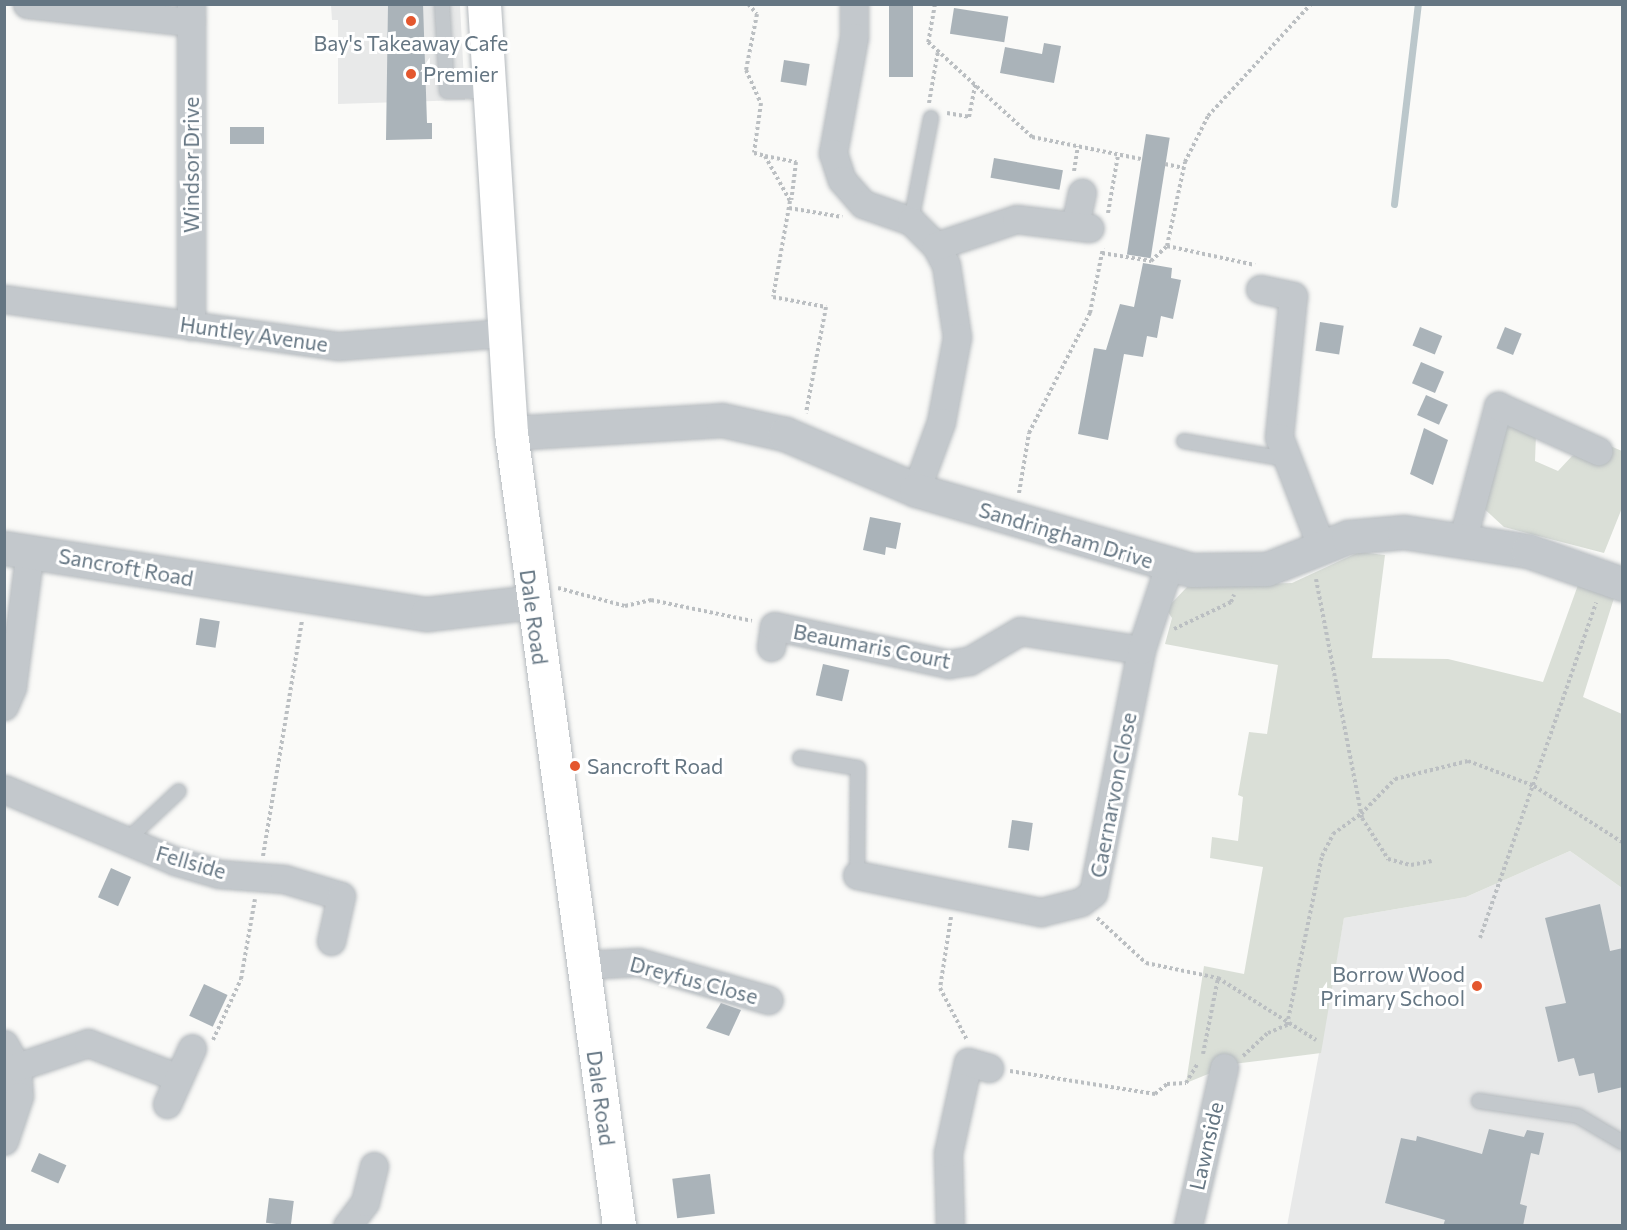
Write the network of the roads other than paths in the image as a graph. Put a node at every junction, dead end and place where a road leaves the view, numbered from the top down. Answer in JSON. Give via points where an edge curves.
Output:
{"nodes":[{"id":1,"x":27,"y":4,"type":"edge"},
{"id":2,"x":442,"y":4,"type":"edge"},
{"id":3,"x":484,"y":4,"type":"edge"},
{"id":4,"x":855,"y":4,"type":"edge"},
{"id":5,"x":191,"y":13,"type":"edge"},
{"id":6,"x":489,"y":92,"type":"junction"},
{"id":7,"x":930,"y":114,"type":"road end"},
{"id":8,"x":1082,"y":194,"type":"dead end"},
{"id":9,"x":911,"y":221,"type":"junction"},
{"id":10,"x":936,"y":246,"type":"junction"},
{"id":11,"x":1262,"y":278,"type":"road end"},
{"id":12,"x":4,"y":299,"type":"edge"},
{"id":13,"x":191,"y":326,"type":"junction"},
{"id":14,"x":504,"y":333,"type":"junction"},
{"id":15,"x":511,"y":433,"type":"junction"},
{"id":16,"x":1184,"y":441,"type":"dead end"},
{"id":17,"x":1598,"y":452,"type":"dead end"},
{"id":18,"x":1286,"y":459,"type":"junction"},
{"id":19,"x":916,"y":490,"type":"junction"},
{"id":20,"x":1463,"y":538,"type":"junction"},
{"id":21,"x":1316,"y":549,"type":"junction"},
{"id":22,"x":17,"y":550,"type":"edge"},
{"id":23,"x":1169,"y":566,"type":"junction"},
{"id":24,"x":1614,"y":581,"type":"edge"},
{"id":25,"x":530,"y":591,"type":"junction"},
{"id":26,"x":773,"y":637,"type":"road end"},
{"id":27,"x":1141,"y":650,"type":"junction"},
{"id":28,"x":4,"y":706,"type":"edge"},
{"id":29,"x":800,"y":758,"type":"dead end"},
{"id":30,"x":4,"y":789,"type":"edge"},
{"id":31,"x":179,"y":791,"type":"dead end"},
{"id":32,"x":127,"y":840,"type":"junction"},
{"id":33,"x":856,"y":874,"type":"joint"},
{"id":34,"x":331,"y":941,"type":"dead end"},
{"id":35,"x":583,"y":965,"type":"junction"},
{"id":36,"x":769,"y":1001,"type":"dead end"},
{"id":37,"x":4,"y":1044,"type":"edge"},
{"id":38,"x":192,"y":1048,"type":"road end"},
{"id":39,"x":978,"y":1065,"type":"road end"},
{"id":40,"x":17,"y":1067,"type":"junction"},
{"id":41,"x":1224,"y":1067,"type":"road end"},
{"id":42,"x":179,"y":1078,"type":"junction"},
{"id":43,"x":1479,"y":1101,"type":"dead end"},
{"id":44,"x":167,"y":1104,"type":"dead end"},
{"id":45,"x":4,"y":1141,"type":"edge"},
{"id":46,"x":1623,"y":1142,"type":"edge"},
{"id":47,"x":374,"y":1166,"type":"dead end"},
{"id":48,"x":347,"y":1226,"type":"edge"},
{"id":49,"x":619,"y":1226,"type":"edge"},
{"id":50,"x":950,"y":1226,"type":"edge"},
{"id":51,"x":1188,"y":1226,"type":"edge"}],
"edges":[{"from":1,"to":5,"type":"street"},
{"from":2,"to":6,"type":"lane","via":[[447,91]]},
{"from":3,"to":6,"type":"main road","name":"Dale Road"},
{"from":4,"to":9,"type":"street","via":[[854,37],[833,153],[842,180],[863,204]]},
{"from":5,"to":13,"type":"street","name":"Windsor Drive"},
{"from":6,"to":14,"type":"main road","name":"Dale Road"},
{"from":7,"to":9,"type":"lane"},
{"from":8,"to":10,"type":"street","via":[[1090,228],[1016,219]]},
{"from":9,"to":10,"type":"street"},
{"from":10,"to":19,"type":"street","via":[[946,265],[957,337],[941,422]]},
{"from":11,"to":18,"type":"street","via":[[1293,296],[1277,411]]},
{"from":12,"to":13,"type":"street","name":"Huntley Avenue"},
{"from":13,"to":14,"type":"street","name":"Huntley Avenue","via":[[339,346]]},
{"from":14,"to":15,"type":"main road","name":"Dale Road"},
{"from":15,"to":19,"type":"street","name":"Sandringham Drive","via":[[722,420],[801,440]]},
{"from":15,"to":25,"type":"main road","name":"Dale Road"},
{"from":16,"to":18,"type":"lane"},
{"from":17,"to":20,"type":"street","via":[[1498,406]]},
{"from":18,"to":21,"type":"street"},
{"from":19,"to":23,"type":"street","name":"Sandringham Drive"},
{"from":20,"to":21,"type":"street","name":"Sandringham Drive","via":[[1368,532]]},
{"from":20,"to":24,"type":"street","name":"Sandringham Drive","via":[[1528,551]]},
{"from":21,"to":23,"type":"street","name":"Sandringham Drive","via":[[1243,572]]},
{"from":22,"to":25,"type":"street","name":"Sancroft Road","via":[[305,599],[427,614]]},
{"from":22,"to":28,"type":"street","via":[[12,687]]},
{"from":23,"to":27,"type":"street","name":"Caernarvon Close"},
{"from":25,"to":35,"type":"main road","name":"Dale Road"},
{"from":26,"to":27,"type":"street","name":"Beaumaris Court","via":[[957,665],[1020,631]]},
{"from":27,"to":33,"type":"street","name":"Caernarvon Close","via":[[1100,878],[1081,903],[1041,912]]},
{"from":29,"to":33,"type":"lane","via":[[858,768]]},
{"from":30,"to":32,"type":"street","name":"Fellside"},
{"from":31,"to":32,"type":"lane"},
{"from":32,"to":34,"type":"street","name":"Fellside","via":[[219,874],[259,877],[341,896]]},
{"from":35,"to":36,"type":"street","name":"Dreyfus Close","via":[[638,962]]},
{"from":35,"to":49,"type":"main road","name":"Dale Road"},
{"from":37,"to":40,"type":"street"},
{"from":38,"to":42,"type":"street"},
{"from":39,"to":50,"type":"street","via":[[948,1153]]},
{"from":40,"to":42,"type":"street","via":[[88,1043]]},
{"from":40,"to":45,"type":"street","via":[[19,1096]]},
{"from":41,"to":51,"type":"street","name":"Lawnside"},
{"from":42,"to":44,"type":"street"},
{"from":43,"to":46,"type":"lane","via":[[1578,1116]]},
{"from":47,"to":48,"type":"street","via":[[365,1202]]}]}
